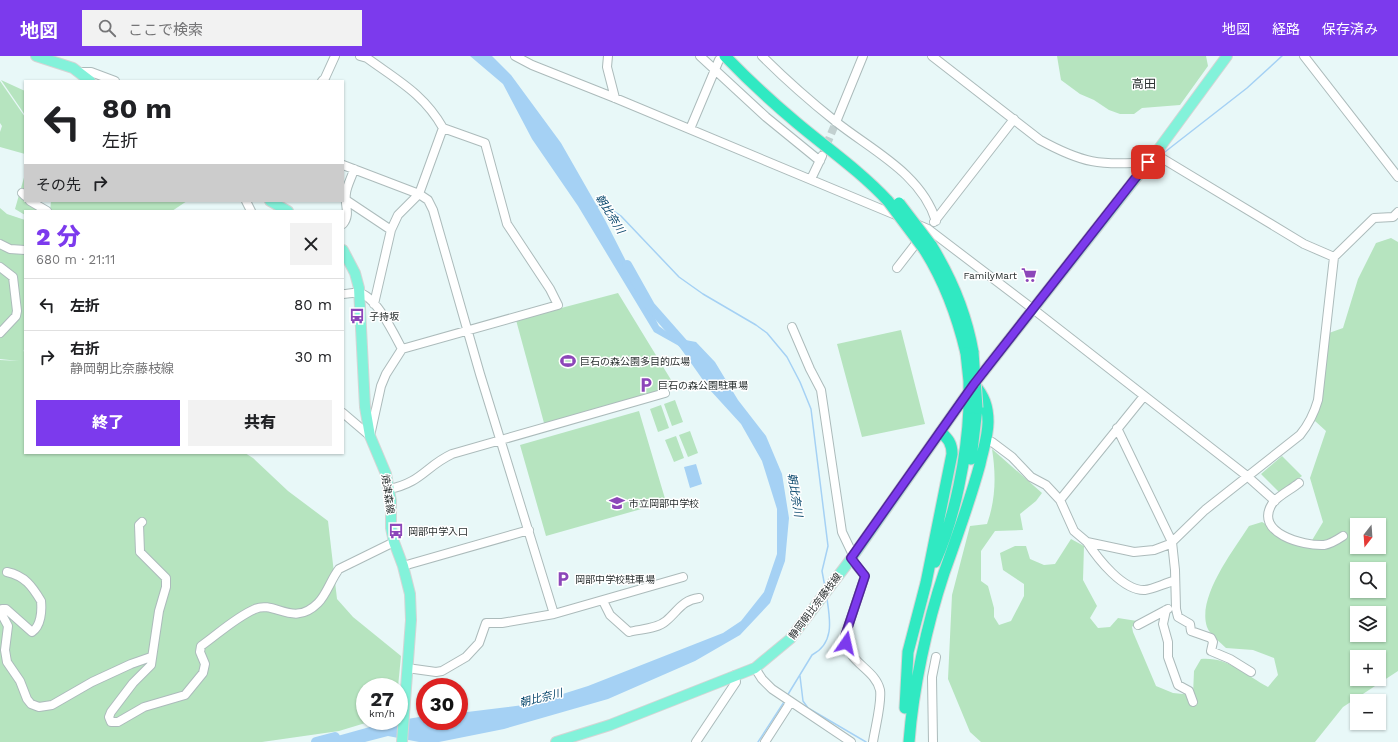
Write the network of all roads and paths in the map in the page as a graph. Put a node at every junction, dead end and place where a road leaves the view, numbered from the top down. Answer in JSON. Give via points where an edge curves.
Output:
{"nodes":[{"id":1,"x":36,"y":56,"type":"edge"},
{"id":2,"x":335,"y":56,"type":"edge"},
{"id":3,"x":360,"y":56,"type":"edge"},
{"id":4,"x":515,"y":56,"type":"edge"},
{"id":5,"x":608,"y":56,"type":"edge"},
{"id":6,"x":700,"y":56,"type":"edge"},
{"id":7,"x":736,"y":56,"type":"edge"},
{"id":8,"x":762,"y":56,"type":"edge"},
{"id":9,"x":863,"y":56,"type":"edge"},
{"id":10,"x":932,"y":56,"type":"edge"},
{"id":11,"x":1227,"y":56,"type":"edge"},
{"id":12,"x":1304,"y":56,"type":"edge"},
{"id":13,"x":722,"y":58,"type":"edge"},
{"id":14,"x":715,"y":71,"type":"junction"},
{"id":15,"x":80,"y":72,"type":"junction"},
{"id":16,"x":89,"y":80,"type":"edge"},
{"id":17,"x":113,"y":80,"type":"edge"},
{"id":18,"x":323,"y":80,"type":"edge"},
{"id":19,"x":615,"y":98,"type":"junction"},
{"id":20,"x":1014,"y":119,"type":"junction"},
{"id":21,"x":836,"y":122,"type":"junction"},
{"id":22,"x":443,"y":128,"type":"junction"},
{"id":23,"x":690,"y":129,"type":"junction"},
{"id":24,"x":1158,"y":157,"type":"junction"},
{"id":25,"x":1148,"y":162,"type":"junction"},
{"id":26,"x":344,"y":165,"type":"edge"},
{"id":27,"x":354,"y":169,"type":"junction"},
{"id":28,"x":1398,"y":178,"type":"edge"},
{"id":29,"x":811,"y":179,"type":"junction"},
{"id":30,"x":419,"y":194,"type":"junction"},
{"id":31,"x":346,"y":200,"type":"junction"},
{"id":32,"x":893,"y":201,"type":"junction"},
{"id":33,"x":32,"y":202,"type":"edge"},
{"id":34,"x":272,"y":202,"type":"edge"},
{"id":35,"x":45,"y":210,"type":"edge"},
{"id":36,"x":286,"y":210,"type":"edge"},
{"id":37,"x":1396,"y":217,"type":"edge"},
{"id":38,"x":936,"y":221,"type":"junction"},
{"id":39,"x":344,"y":223,"type":"edge"},
{"id":40,"x":928,"y":229,"type":"junction"},
{"id":41,"x":391,"y":230,"type":"junction"},
{"id":42,"x":0,"y":244,"type":"edge"},
{"id":43,"x":24,"y":250,"type":"edge"},
{"id":44,"x":344,"y":252,"type":"edge"},
{"id":45,"x":1334,"y":257,"type":"junction"},
{"id":46,"x":0,"y":267,"type":"edge"},
{"id":47,"x":897,"y":268,"type":"dead end"},
{"id":48,"x":360,"y":293,"type":"junction"},
{"id":49,"x":344,"y":294,"type":"edge"},
{"id":50,"x":374,"y":304,"type":"junction"},
{"id":51,"x":1033,"y":309,"type":"junction"},
{"id":52,"x":792,"y":327,"type":"dead end"},
{"id":53,"x":468,"y":330,"type":"junction"},
{"id":54,"x":0,"y":333,"type":"edge"},
{"id":55,"x":402,"y":349,"type":"junction"},
{"id":56,"x":974,"y":384,"type":"junction"},
{"id":57,"x":664,"y":394,"type":"dead end"},
{"id":58,"x":1144,"y":396,"type":"junction"},
{"id":59,"x":973,"y":408,"type":"junction"},
{"id":60,"x":344,"y":414,"type":"edge"},
{"id":61,"x":1118,"y":428,"type":"junction"},
{"id":62,"x":941,"y":432,"type":"junction"},
{"id":63,"x":370,"y":436,"type":"junction"},
{"id":64,"x":501,"y":440,"type":"junction"},
{"id":65,"x":992,"y":442,"type":"dead end"},
{"id":66,"x":1247,"y":476,"type":"junction"},
{"id":67,"x":1299,"y":483,"type":"dead end"},
{"id":68,"x":389,"y":489,"type":"junction"},
{"id":69,"x":1060,"y":500,"type":"junction"},
{"id":70,"x":1275,"y":501,"type":"junction"},
{"id":71,"x":142,"y":522,"type":"dead end"},
{"id":72,"x":529,"y":530,"type":"junction"},
{"id":73,"x":1343,"y":536,"type":"dead end"},
{"id":74,"x":394,"y":542,"type":"junction"},
{"id":75,"x":1087,"y":542,"type":"junction"},
{"id":76,"x":1172,"y":542,"type":"junction"},
{"id":77,"x":852,"y":557,"type":"junction"},
{"id":78,"x":403,"y":566,"type":"junction"},
{"id":79,"x":7,"y":572,"type":"dead end"},
{"id":80,"x":944,"y":574,"type":"junction"},
{"id":81,"x":683,"y":577,"type":"dead end"},
{"id":82,"x":1174,"y":581,"type":"junction"},
{"id":83,"x":926,"y":583,"type":"junction"},
{"id":84,"x":699,"y":598,"type":"dead end"},
{"id":85,"x":603,"y":600,"type":"junction"},
{"id":86,"x":1176,"y":605,"type":"junction"},
{"id":87,"x":1166,"y":610,"type":"junction"},
{"id":88,"x":554,"y":614,"type":"junction"},
{"id":89,"x":1138,"y":625,"type":"dead end"},
{"id":90,"x":0,"y":630,"type":"edge"},
{"id":91,"x":7,"y":635,"type":"junction"},
{"id":92,"x":151,"y":657,"type":"junction"},
{"id":93,"x":936,"y":657,"type":"dead end"},
{"id":94,"x":407,"y":668,"type":"junction"},
{"id":95,"x":756,"y":668,"type":"junction"},
{"id":96,"x":1250,"y":672,"type":"dead end"},
{"id":97,"x":736,"y":675,"type":"junction"},
{"id":98,"x":1193,"y":702,"type":"dead end"},
{"id":99,"x":790,"y":703,"type":"junction"},
{"id":100,"x":578,"y":739,"type":"edge"},
{"id":101,"x":402,"y":742,"type":"edge"},
{"id":102,"x":556,"y":742,"type":"edge"},
{"id":103,"x":696,"y":742,"type":"edge"},
{"id":104,"x":765,"y":742,"type":"edge"},
{"id":105,"x":851,"y":742,"type":"edge"},
{"id":106,"x":873,"y":742,"type":"edge"},
{"id":107,"x":902,"y":742,"type":"edge"},
{"id":108,"x":909,"y":742,"type":"edge"},
{"id":109,"x":933,"y":742,"type":"edge"}],
"edges":[{"from":1,"to":15,"type":"main road"},
{"from":2,"to":18,"type":"street"},
{"from":3,"to":22,"type":"street","via":[[367,58],[423,99]]},
{"from":4,"to":19,"type":"street"},
{"from":5,"to":19,"type":"street","via":[[607,66]]},
{"from":6,"to":14,"type":"street"},
{"from":7,"to":32,"type":"highway","via":[[801,118],[876,178]]},
{"from":8,"to":21,"type":"street"},
{"from":9,"to":21,"type":"street"},
{"from":10,"to":20,"type":"street"},
{"from":11,"to":24,"type":"main road","name":"静岡朝比奈藤枝線"},
{"from":12,"to":28,"type":"street"},
{"from":13,"to":14,"type":"street"},
{"from":13,"to":32,"type":"highway"},
{"from":14,"to":23,"type":"street"},
{"from":14,"to":29,"type":"street","via":[[766,117],[821,158]]},
{"from":15,"to":16,"type":"main road"},
{"from":15,"to":17,"type":"street","via":[[91,72]]},
{"from":19,"to":23,"type":"street"},
{"from":20,"to":25,"type":"street","via":[[1040,140],[1078,159],[1100,164]]},
{"from":20,"to":38,"type":"street"},
{"from":21,"to":38,"type":"street","via":[[906,175],[925,199]]},
{"from":22,"to":30,"type":"street"},
{"from":22,"to":53,"type":"street","via":[[485,143],[507,224],[558,304]]},
{"from":23,"to":29,"type":"street"},
{"from":24,"to":25,"type":"main road","name":"静岡朝比奈藤枝線"},
{"from":24,"to":45,"type":"street","via":[[1304,244]]},
{"from":25,"to":51,"type":"main road","name":"静岡朝比奈藤枝線"},
{"from":26,"to":27,"type":"street"},
{"from":27,"to":30,"type":"street"},
{"from":27,"to":31,"type":"street"},
{"from":29,"to":40,"type":"street"},
{"from":30,"to":41,"type":"street","via":[[398,215]]},
{"from":30,"to":53,"type":"street","via":[[428,200],[433,210]]},
{"from":31,"to":39,"type":"street","via":[[348,213]]},
{"from":31,"to":41,"type":"street"},
{"from":32,"to":59,"type":"highway","bridge":true,"via":[[927,247],[950,296],[970,352],[969,381]]},
{"from":33,"to":35,"type":"street"},
{"from":34,"to":36,"type":"main road"},
{"from":37,"to":45,"type":"street","via":[[1374,218]]},
{"from":38,"to":40,"type":"street"},
{"from":40,"to":47,"type":"street"},
{"from":40,"to":51,"type":"street"},
{"from":41,"to":50,"type":"street"},
{"from":42,"to":43,"type":"street","via":[[10,249]]},
{"from":44,"to":48,"type":"main road","name":"焼津森線","via":[[355,273]]},
{"from":45,"to":66,"type":"street","via":[[1328,322],[1314,415],[1300,435]]},
{"from":46,"to":54,"type":"street","via":[[13,277],[17,310],[13,321]]},
{"from":48,"to":49,"type":"street"},
{"from":48,"to":50,"type":"street"},
{"from":48,"to":63,"type":"main road","name":"焼津森線","via":[[364,396]]},
{"from":50,"to":55,"type":"street","via":[[382,312]]},
{"from":51,"to":56,"type":"main road","name":"静岡朝比奈藤枝線"},
{"from":51,"to":58,"type":"street"},
{"from":52,"to":77,"type":"street","via":[[821,390],[842,532]]},
{"from":53,"to":55,"type":"street"},
{"from":53,"to":64,"type":"street"},
{"from":55,"to":63,"type":"street","via":[[386,374]]},
{"from":56,"to":62,"type":"main road","name":"静岡朝比奈藤枝線"},
{"from":56,"to":80,"type":"highway","via":[[986,401],[987,435],[972,497]]},
{"from":57,"to":64,"type":"street"},
{"from":58,"to":61,"type":"street"},
{"from":58,"to":66,"type":"street"},
{"from":59,"to":80,"type":"highway","via":[[970,466]]},
{"from":59,"to":83,"type":"highway","via":[[960,480],[944,541]]},
{"from":60,"to":63,"type":"street"},
{"from":61,"to":69,"type":"street"},
{"from":61,"to":76,"type":"street"},
{"from":62,"to":77,"type":"main road","name":"静岡朝比奈藤枝線"},
{"from":62,"to":83,"type":"highway","via":[[952,446],[952,454]]},
{"from":63,"to":68,"type":"main road","name":"焼津森線","via":[[386,474]]},
{"from":64,"to":68,"type":"street","via":[[452,454],[441,459],[411,483]]},
{"from":64,"to":72,"type":"street"},
{"from":65,"to":69,"type":"street","via":[[1012,457],[1031,477],[1046,485]]},
{"from":66,"to":70,"type":"street"},
{"from":66,"to":76,"type":"street"},
{"from":67,"to":70,"type":"street"},
{"from":68,"to":74,"type":"main road","name":"焼津森線"},
{"from":69,"to":75,"type":"street","via":[[1074,531]]},
{"from":70,"to":73,"type":"street","via":[[1270,508],[1270,524],[1284,537],[1324,545],[1334,543]]},
{"from":71,"to":92,"type":"street","via":[[140,552],[166,578]]},
{"from":72,"to":78,"type":"street"},
{"from":72,"to":88,"type":"street"},
{"from":74,"to":78,"type":"main road","name":"焼津森線"},
{"from":74,"to":92,"type":"street","via":[[339,569],[318,602],[303,613],[295,615],[256,609],[239,619],[201,646],[200,652],[205,664],[203,673],[185,695],[144,707],[118,722],[111,722],[108,717],[111,712],[132,683],[151,665]]},
{"from":75,"to":76,"type":"street","via":[[1134,552],[1154,550]]},
{"from":75,"to":82,"type":"street","via":[[1098,559],[1127,586],[1147,590]]},
{"from":76,"to":82,"type":"street"},
{"from":77,"to":95,"type":"main road","name":"静岡朝比奈藤枝線","via":[[790,639]]},
{"from":77,"to":106,"type":"street","via":[[865,576],[845,636],[855,660],[872,676],[880,691]]},
{"from":78,"to":94,"type":"main road","name":"焼津森線","via":[[412,609]]},
{"from":79,"to":91,"type":"street","via":[[17,574],[28,581],[42,607],[36,629],[32,632],[6,609],[2,609],[8,626]]},
{"from":80,"to":108,"type":"highway","via":[[914,694]]},
{"from":81,"to":85,"type":"street"},
{"from":82,"to":86,"type":"street"},
{"from":83,"to":107,"type":"highway","via":[[908,652]]},
{"from":84,"to":85,"type":"street","via":[[690,599],[682,604],[662,624],[629,632],[610,615]]},
{"from":85,"to":88,"type":"street"},
{"from":86,"to":87,"type":"street"},
{"from":86,"to":96,"type":"street","via":[[1178,617],[1190,624],[1191,631],[1211,638],[1211,651]]},
{"from":87,"to":89,"type":"street"},
{"from":87,"to":98,"type":"street","via":[[1164,624],[1168,657],[1178,685],[1189,691]]},
{"from":88,"to":94,"type":"street","via":[[502,623],[486,623],[479,643],[466,657],[442,672]]},
{"from":90,"to":91,"type":"street"},
{"from":91,"to":92,"type":"street","via":[[7,662],[20,681],[27,699],[39,707],[52,705],[92,682]]},
{"from":93,"to":109,"type":"street","via":[[932,677]]},
{"from":94,"to":101,"type":"main road","name":"焼津森線"},
{"from":95,"to":97,"type":"main road","name":"静岡朝比奈藤枝線"},
{"from":95,"to":99,"type":"street","via":[[762,679]]},
{"from":97,"to":100,"type":"main road","name":"静岡朝比奈藤枝線"},
{"from":97,"to":103,"type":"street","via":[[736,682]]},
{"from":99,"to":104,"type":"street"},
{"from":99,"to":105,"type":"street"},
{"from":100,"to":102,"type":"main road"}]}
